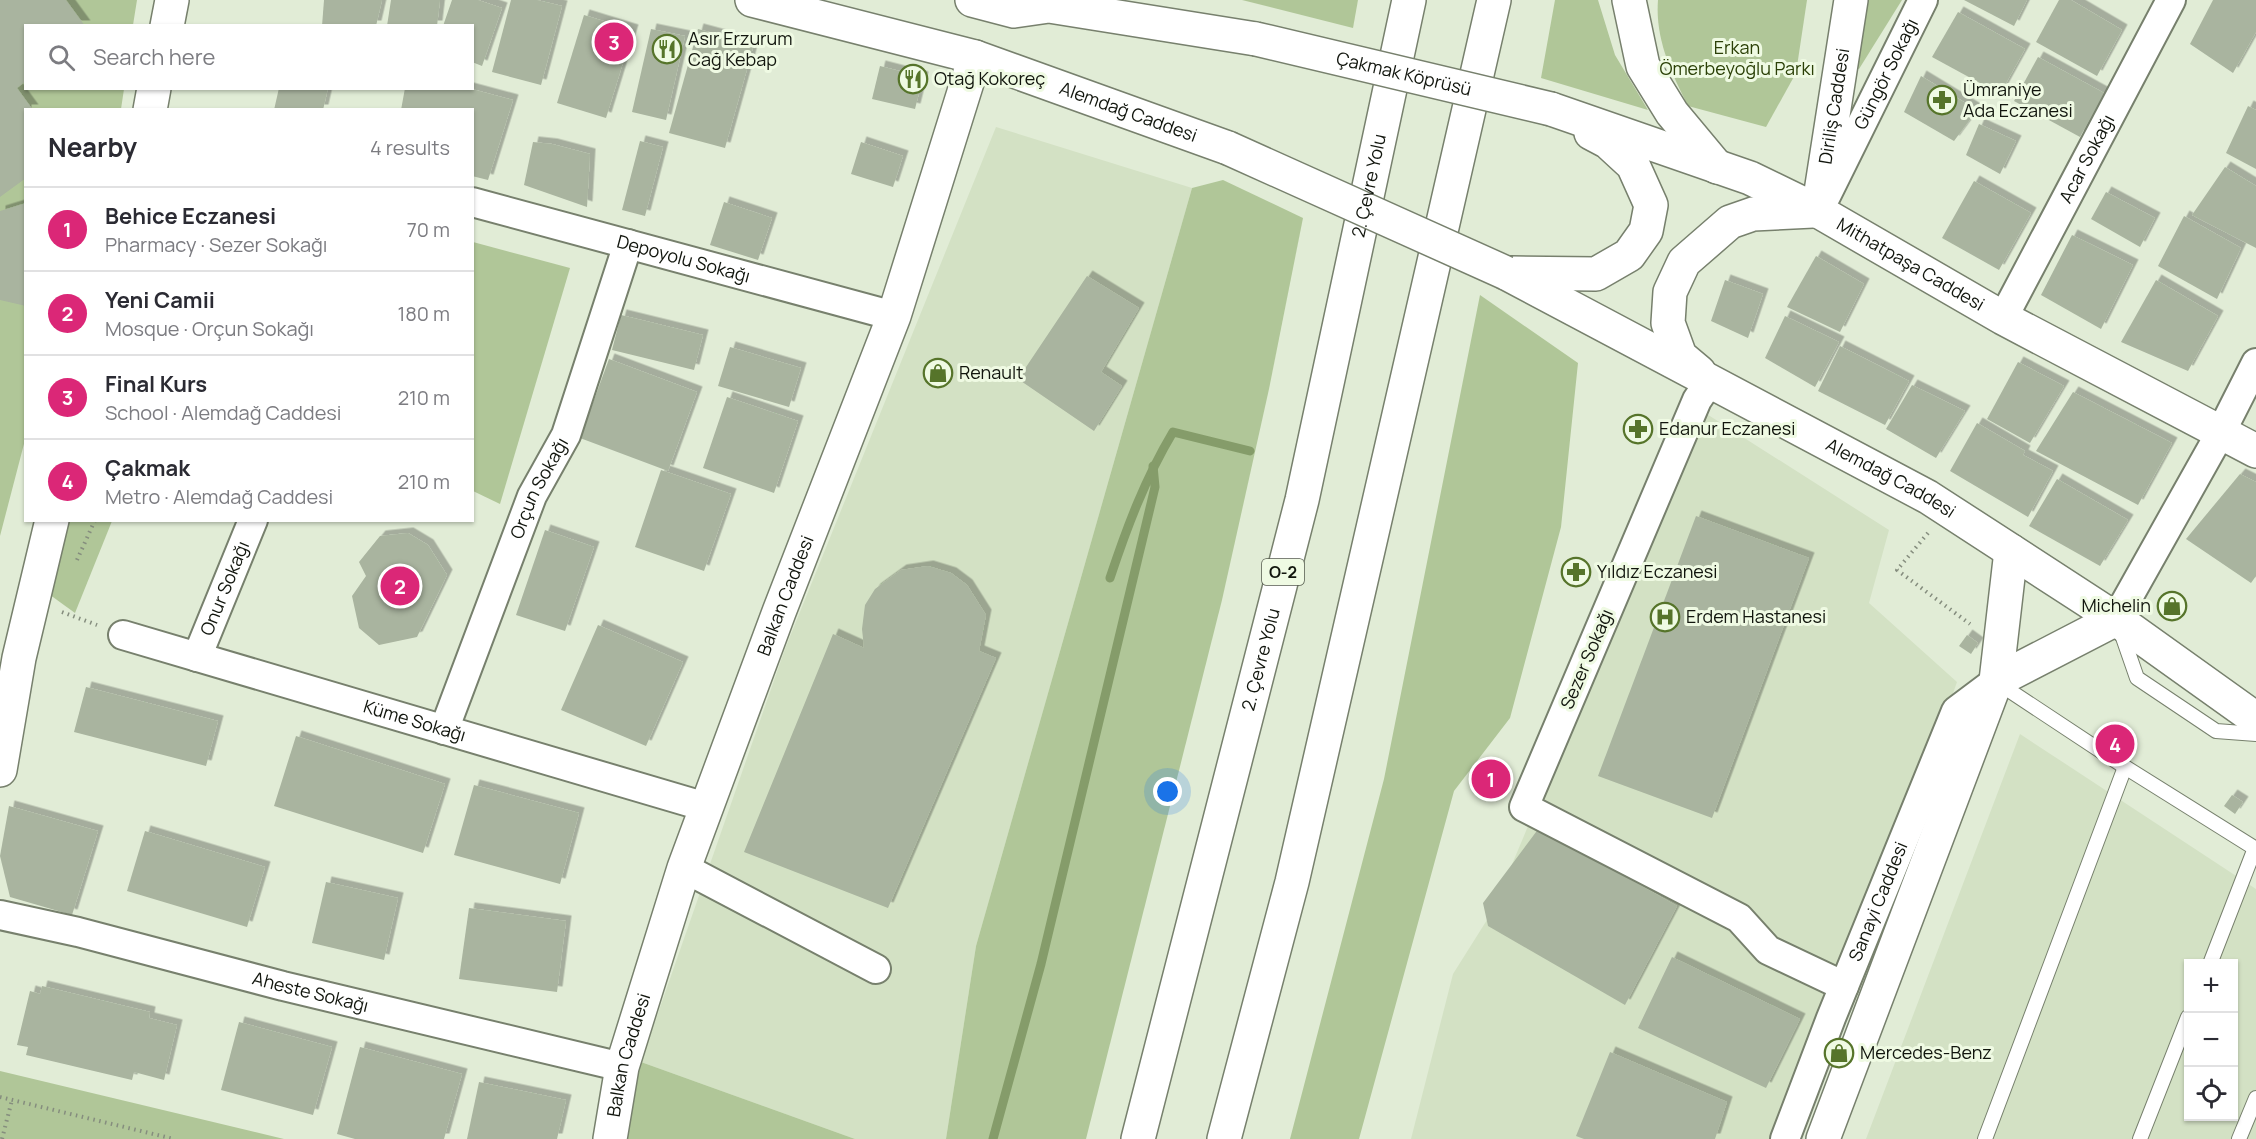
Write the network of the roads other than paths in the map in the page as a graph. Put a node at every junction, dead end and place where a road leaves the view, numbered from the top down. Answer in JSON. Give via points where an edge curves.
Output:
{"nodes":[{"id":1,"x":172,"y":0,"type":"edge"},
{"id":2,"x":752,"y":0,"type":"edge"},
{"id":3,"x":972,"y":0,"type":"edge"},
{"id":4,"x":1409,"y":0,"type":"edge"},
{"id":5,"x":1494,"y":0,"type":"edge"},
{"id":6,"x":1629,"y":0,"type":"edge"},
{"id":7,"x":1851,"y":0,"type":"edge"},
{"id":8,"x":1923,"y":0,"type":"edge"},
{"id":9,"x":2171,"y":0,"type":"edge"},
{"id":10,"x":1048,"y":3,"type":"edge"},
{"id":11,"x":167,"y":24,"type":"edge"},
{"id":12,"x":975,"y":57,"type":"junction"},
{"id":13,"x":154,"y":90,"type":"edge"},
{"id":14,"x":150,"y":108,"type":"edge"},
{"id":15,"x":1551,"y":109,"type":"junction"},
{"id":16,"x":1717,"y":166,"type":"junction"},
{"id":17,"x":474,"y":203,"type":"edge"},
{"id":18,"x":1818,"y":211,"type":"junction"},
{"id":19,"x":628,"y":244,"type":"junction"},
{"id":20,"x":1506,"y":273,"type":"junction"},
{"id":21,"x":894,"y":316,"type":"junction"},
{"id":22,"x":2003,"y":318,"type":"junction"},
{"id":23,"x":2256,"y":363,"type":"edge"},
{"id":24,"x":1710,"y":381,"type":"junction"},
{"id":25,"x":2221,"y":432,"type":"junction"},
{"id":26,"x":2256,"y":451,"type":"edge"},
{"id":27,"x":51,"y":522,"type":"edge"},
{"id":28,"x":252,"y":522,"type":"edge"},
{"id":29,"x":2011,"y":550,"type":"junction"},
{"id":30,"x":2116,"y":619,"type":"junction"},
{"id":31,"x":123,"y":635,"type":"road end"},
{"id":32,"x":197,"y":657,"type":"junction"},
{"id":33,"x":10,"y":666,"type":"edge"},
{"id":34,"x":1996,"y":681,"type":"junction"},
{"id":35,"x":2256,"y":719,"type":"edge"},
{"id":36,"x":444,"y":730,"type":"junction"},
{"id":37,"x":2256,"y":734,"type":"edge"},
{"id":38,"x":0,"y":767,"type":"edge"},
{"id":39,"x":2125,"y":767,"type":"junction"},
{"id":40,"x":706,"y":807,"type":"junction"},
{"id":41,"x":2256,"y":849,"type":"edge"},
{"id":42,"x":684,"y":868,"type":"junction"},
{"id":43,"x":0,"y":915,"type":"edge"},
{"id":44,"x":2212,"y":959,"type":"edge"},
{"id":45,"x":876,"y":969,"type":"dead end"},
{"id":46,"x":1844,"y":986,"type":"junction"},
{"id":47,"x":2184,"y":1027,"type":"edge"},
{"id":48,"x":622,"y":1067,"type":"junction"},
{"id":49,"x":2256,"y":1098,"type":"edge"},
{"id":50,"x":610,"y":1139,"type":"edge"},
{"id":51,"x":1138,"y":1139,"type":"edge"},
{"id":52,"x":1224,"y":1139,"type":"edge"},
{"id":53,"x":1785,"y":1139,"type":"edge"},
{"id":54,"x":1823,"y":1139,"type":"edge"},
{"id":55,"x":1985,"y":1139,"type":"edge"},
{"id":56,"x":2140,"y":1139,"type":"edge"},
{"id":57,"x":2240,"y":1139,"type":"edge"}],
"edges":[{"from":1,"to":11,"type":"main road"},
{"from":2,"to":12,"type":"main road","name":"Alemdağ Caddesi"},
{"from":3,"to":10,"type":"main road","via":[[1014,11]]},
{"from":4,"to":51,"type":"main road","name":"2. Çevre Yolu","number":"O-2","via":[[1302,500]]},
{"from":5,"to":52,"type":"main road","via":[[1292,882]]},
{"from":6,"to":16,"type":"main road","via":[[1643,66],[1672,113]]},
{"from":7,"to":18,"type":"main road","name":"Diriliş Caddesi"},
{"from":8,"to":18,"type":"street","name":"Güngör Sokağı"},
{"from":9,"to":22,"type":"street","name":"Acar Sokağı"},
{"from":10,"to":15,"type":"main road","name":"Çakmak Köprüsü","bridge":true,"via":[[1256,39]]},
{"from":12,"to":20,"type":"main road","name":"Alemdağ Caddesi","bridge":true,"via":[[1228,147]]},
{"from":12,"to":21,"type":"main road","name":"Balkan Caddesi"},
{"from":13,"to":14,"type":"main road"},
{"from":15,"to":16,"type":"main road","name":"Mithatpaşa Caddesi"},
{"from":15,"to":20,"type":"main road","via":[[1608,142],[1633,165],[1650,205],[1646,231],[1629,255],[1596,274]]},
{"from":16,"to":18,"type":"main road","name":"Mithatpaşa Caddesi"},
{"from":17,"to":19,"type":"street","name":"Depoyolu Sokağı"},
{"from":18,"to":22,"type":"main road","name":"Mithatpaşa Caddesi"},
{"from":18,"to":24,"type":"main road","via":[[1753,214],[1730,222],[1684,262],[1670,292],[1668,323],[1680,356]]},
{"from":19,"to":21,"type":"street","name":"Depoyolu Sokağı"},
{"from":19,"to":36,"type":"street","name":"Orçun Sokağı","via":[[567,435],[532,496]]},
{"from":20,"to":24,"type":"main road","name":"Alemdağ Caddesi"},
{"from":21,"to":40,"type":"main road","name":"Balkan Caddesi"},
{"from":22,"to":25,"type":"main road","name":"Mithatpaşa Caddesi"},
{"from":23,"to":25,"type":"street"},
{"from":24,"to":29,"type":"main road","name":"Alemdağ Caddesi","via":[[1928,497]]},
{"from":24,"to":46,"type":"street","name":"Sezer Sokağı","via":[[1697,400],[1524,807],[1739,918],[1768,950]]},
{"from":25,"to":26,"type":"main road","name":"Mithatpaşa Caddesi"},
{"from":25,"to":30,"type":"street"},
{"from":27,"to":33,"type":"main road"},
{"from":28,"to":32,"type":"street","name":"Onur Sokağı"},
{"from":29,"to":30,"type":"main road","name":"Alemdağ Caddesi"},
{"from":29,"to":34,"type":"main road","name":"Sanayi Caddesi"},
{"from":30,"to":34,"type":"main road","name":"Sanayi Caddesi"},
{"from":30,"to":35,"type":"main road","name":"Alemdağ Caddesi"},
{"from":30,"to":37,"type":"lane","via":[[2137,678],[2216,731]]},
{"from":31,"to":32,"type":"street","name":"Küme Sokağı"},
{"from":32,"to":36,"type":"street","name":"Küme Sokağı"},
{"from":33,"to":38,"type":"main road"},
{"from":34,"to":39,"type":"lane"},
{"from":34,"to":46,"type":"street","name":"Sanayi Caddesi","via":[[1956,711]]},
{"from":34,"to":54,"type":"main road","name":"Sanayi Caddesi"},
{"from":36,"to":40,"type":"street","name":"Küme Sokağı"},
{"from":39,"to":41,"type":"lane"},
{"from":39,"to":55,"type":"lane"},
{"from":40,"to":42,"type":"main road","name":"Balkan Caddesi"},
{"from":41,"to":44,"type":"lane"},
{"from":42,"to":45,"type":"street"},
{"from":42,"to":48,"type":"main road","name":"Balkan Caddesi"},
{"from":43,"to":48,"type":"street","name":"Aheste Sokağı"},
{"from":46,"to":53,"type":"street","name":"Sanayi Caddesi"},
{"from":47,"to":56,"type":"lane"},
{"from":48,"to":50,"type":"main road","name":"Balkan Caddesi"},
{"from":49,"to":57,"type":"lane"}]}
